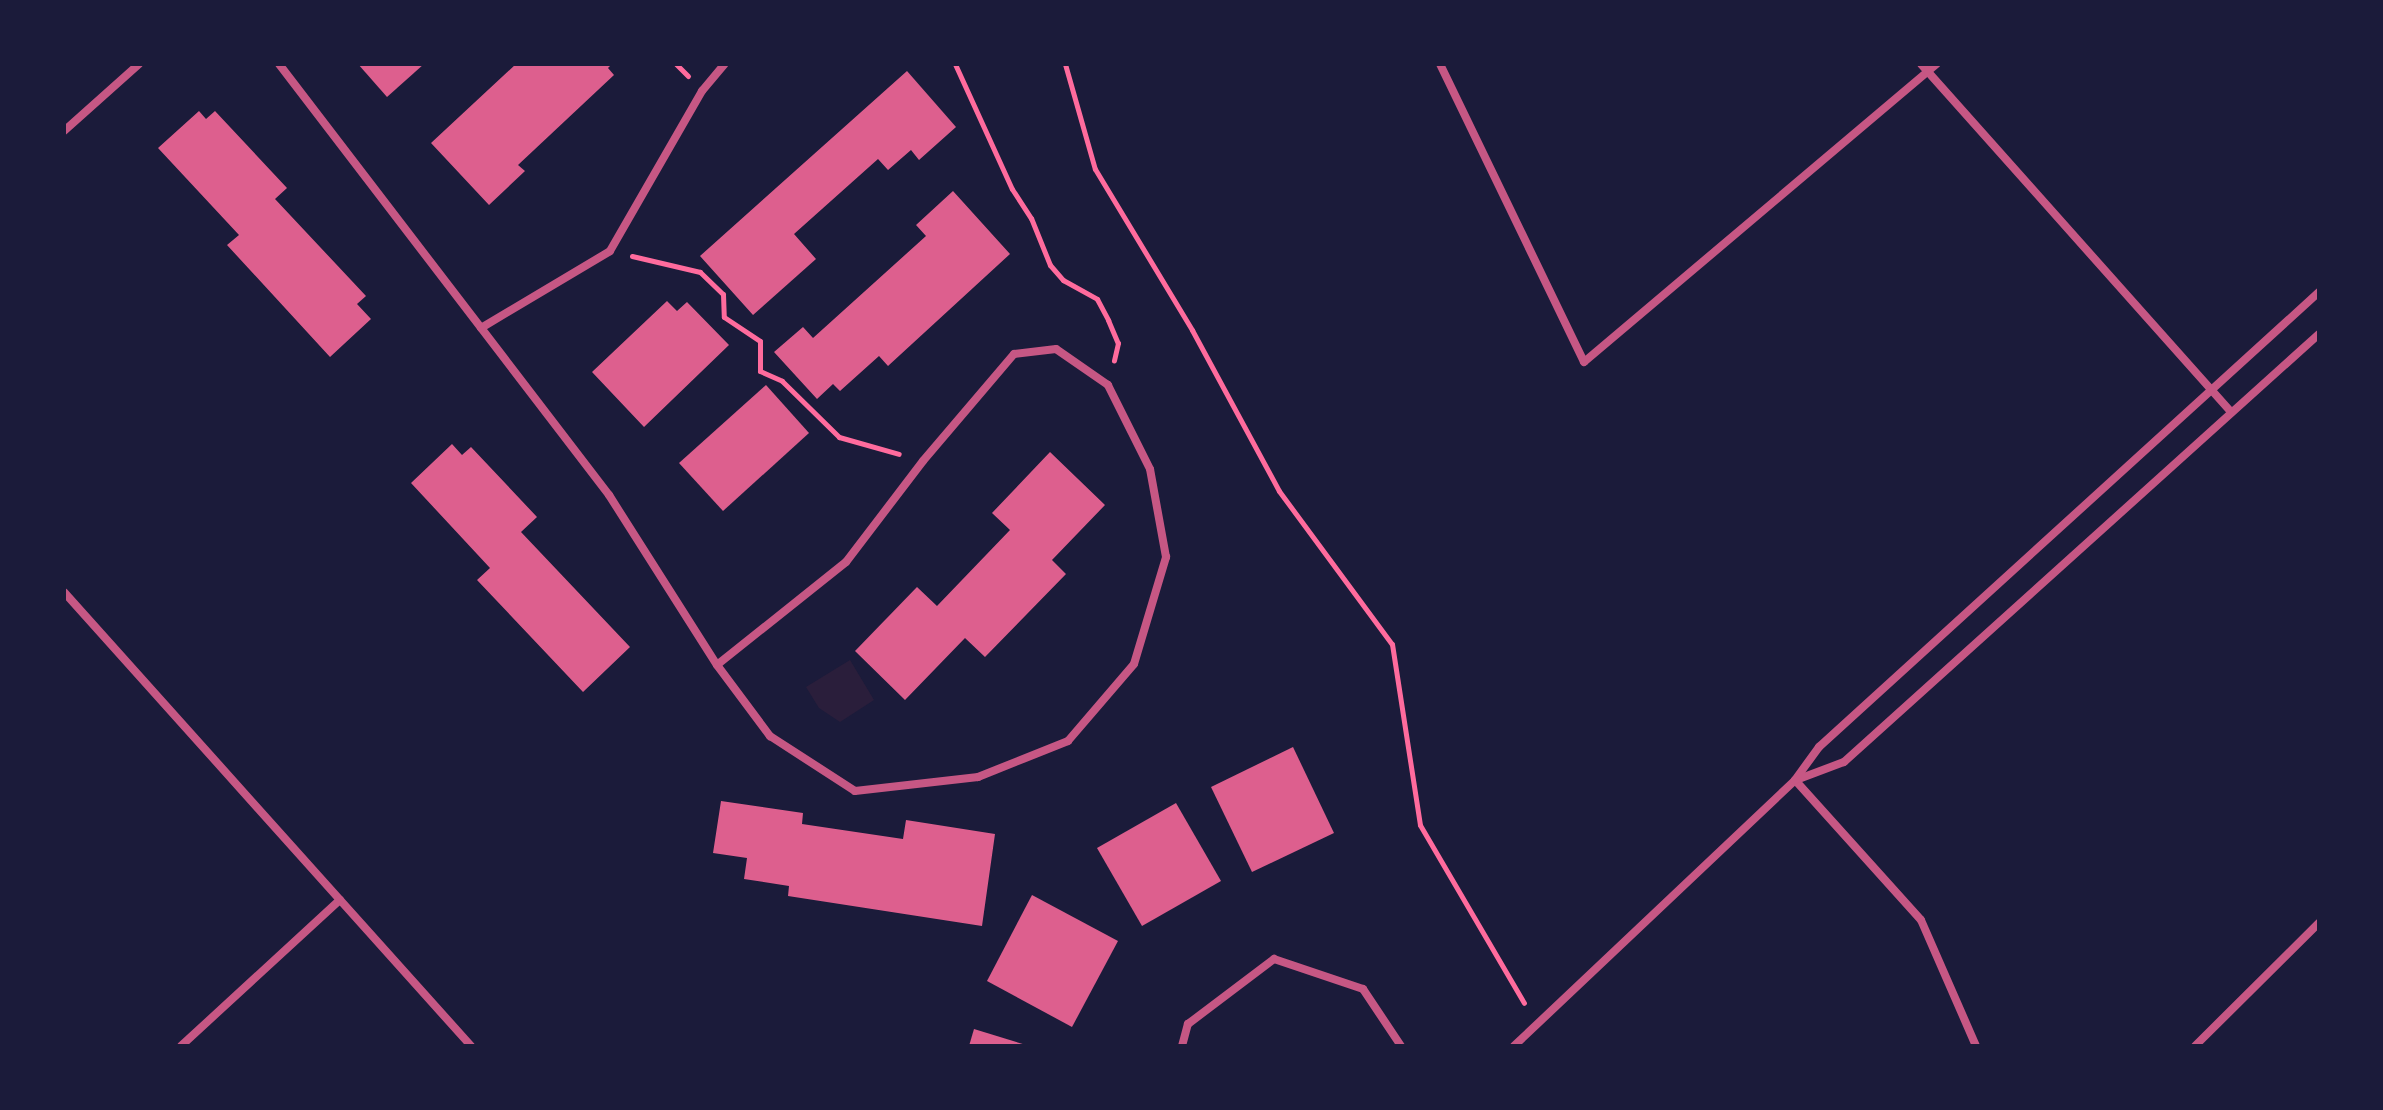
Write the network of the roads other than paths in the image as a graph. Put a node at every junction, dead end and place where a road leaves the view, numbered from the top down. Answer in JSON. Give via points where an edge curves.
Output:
{"nodes":[{"id":1,"x":139,"y":64,"type":"edge"},
{"id":2,"x":279,"y":64,"type":"edge"},
{"id":3,"x":725,"y":64,"type":"edge"},
{"id":4,"x":1440,"y":64,"type":"edge"},
{"id":5,"x":1921,"y":64,"type":"edge"},
{"id":6,"x":1937,"y":64,"type":"edge"},
{"id":7,"x":1928,"y":72,"type":"junction"},
{"id":8,"x":64,"y":131,"type":"edge"},
{"id":9,"x":2319,"y":292,"type":"edge"},
{"id":10,"x":481,"y":328,"type":"junction"},
{"id":11,"x":2319,"y":334,"type":"edge"},
{"id":12,"x":2210,"y":391,"type":"junction"},
{"id":13,"x":2231,"y":412,"type":"junction"},
{"id":14,"x":64,"y":592,"type":"edge"},
{"id":15,"x":717,"y":665,"type":"junction"},
{"id":16,"x":1795,"y":780,"type":"junction"},
{"id":17,"x":340,"y":900,"type":"junction"},
{"id":18,"x":2319,"y":923,"type":"edge"},
{"id":19,"x":181,"y":1046,"type":"edge"},
{"id":20,"x":471,"y":1046,"type":"edge"},
{"id":21,"x":1182,"y":1046,"type":"edge"},
{"id":22,"x":1401,"y":1046,"type":"edge"},
{"id":23,"x":1514,"y":1046,"type":"edge"},
{"id":24,"x":1976,"y":1046,"type":"edge"},
{"id":25,"x":2195,"y":1046,"type":"edge"}],
"edges":[{"from":1,"to":8,"type":"street"},
{"from":2,"to":10,"type":"street"},
{"from":3,"to":10,"type":"street","via":[[702,91],[610,251]]},
{"from":4,"to":7,"type":"street","via":[[1584,362]]},
{"from":5,"to":7,"type":"street"},
{"from":6,"to":7,"type":"street"},
{"from":7,"to":12,"type":"street"},
{"from":9,"to":12,"type":"street"},
{"from":10,"to":15,"type":"street","via":[[609,495]]},
{"from":11,"to":13,"type":"street"},
{"from":12,"to":13,"type":"street"},
{"from":12,"to":16,"type":"street","via":[[1819,747]]},
{"from":13,"to":16,"type":"street","via":[[1844,762]]},
{"from":14,"to":17,"type":"street"},
{"from":15,"to":15,"type":"street","via":[[770,736],[855,791],[978,777],[1068,741],[1134,664],[1166,557],[1150,469],[1108,385],[1056,349],[1014,354],[846,562]]},
{"from":16,"to":23,"type":"street"},
{"from":16,"to":24,"type":"street","via":[[1921,920]]},
{"from":17,"to":19,"type":"street"},
{"from":17,"to":20,"type":"street"},
{"from":18,"to":25,"type":"street"},
{"from":21,"to":22,"type":"street","via":[[1188,1024],[1274,959],[1363,989]]}]}
